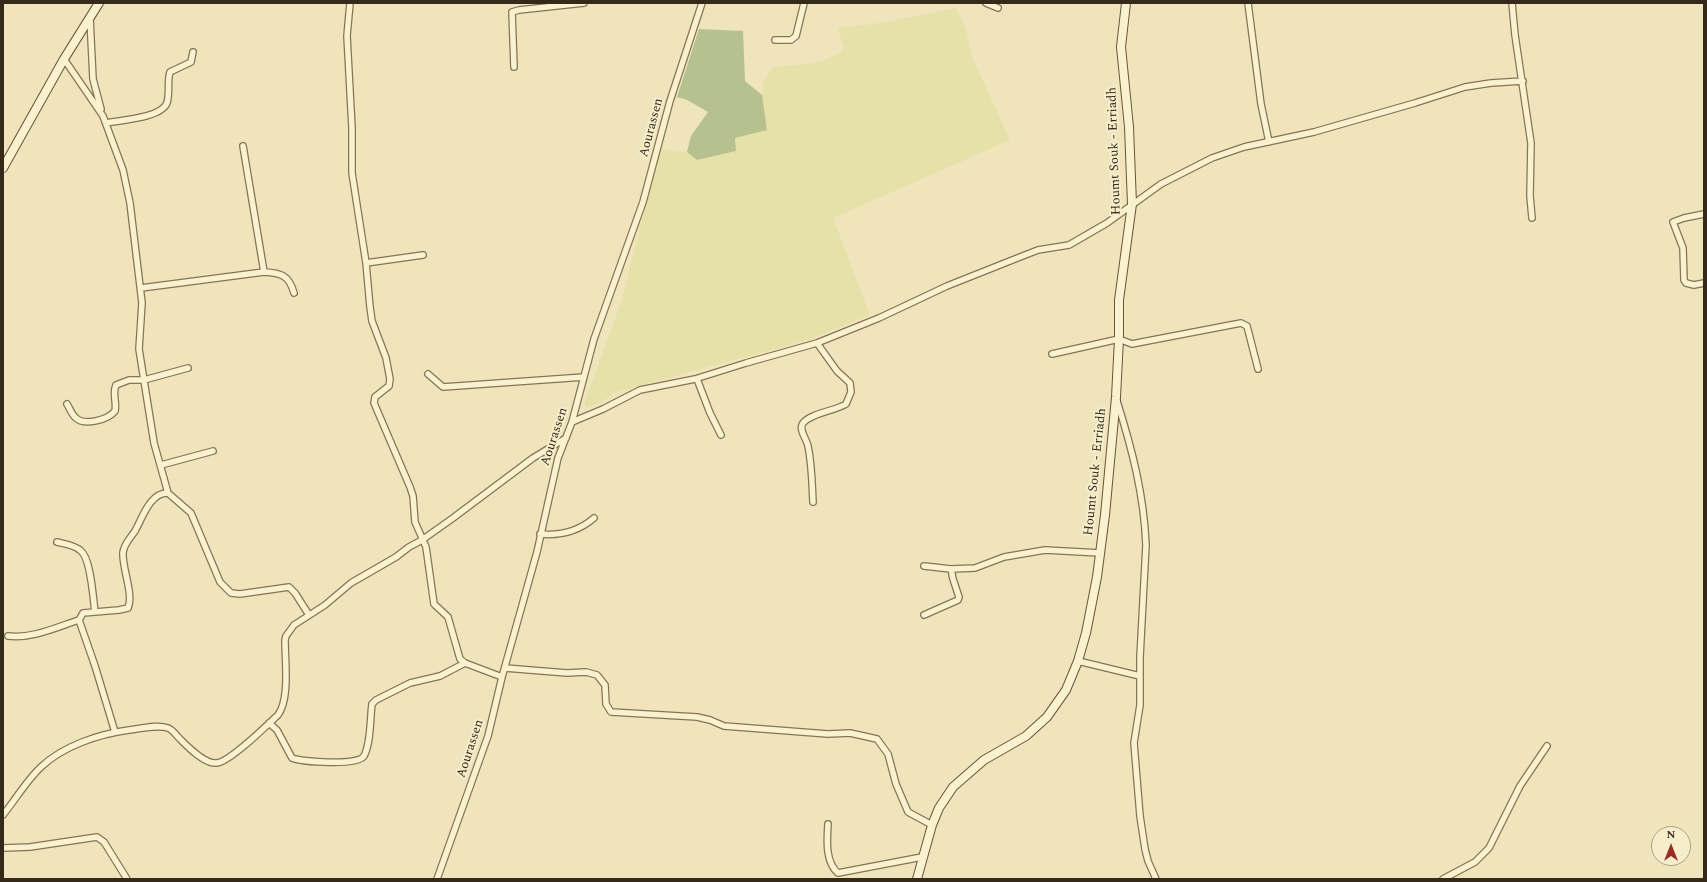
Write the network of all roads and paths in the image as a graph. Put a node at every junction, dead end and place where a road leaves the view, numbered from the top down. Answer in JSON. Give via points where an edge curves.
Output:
{"nodes":[{"id":1,"x":99,"y":3,"type":"edge"},
{"id":2,"x":350,"y":3,"type":"edge"},
{"id":3,"x":584,"y":3,"type":"edge"},
{"id":4,"x":702,"y":3,"type":"edge"},
{"id":5,"x":804,"y":3,"type":"edge"},
{"id":6,"x":986,"y":3,"type":"edge"},
{"id":7,"x":1126,"y":3,"type":"edge"},
{"id":8,"x":1248,"y":3,"type":"edge"},
{"id":9,"x":1512,"y":3,"type":"edge"},
{"id":10,"x":998,"y":8,"type":"dead end"},
{"id":11,"x":90,"y":18,"type":"junction"},
{"id":12,"x":775,"y":40,"type":"dead end"},
{"id":13,"x":193,"y":52,"type":"dead end"},
{"id":14,"x":64,"y":59,"type":"junction"},
{"id":15,"x":514,"y":66,"type":"dead end"},
{"id":16,"x":1523,"y":81,"type":"junction"},
{"id":17,"x":103,"y":116,"type":"junction"},
{"id":18,"x":106,"y":123,"type":"junction"},
{"id":19,"x":1269,"y":142,"type":"junction"},
{"id":20,"x":243,"y":146,"type":"dead end"},
{"id":21,"x":3,"y":168,"type":"edge"},
{"id":22,"x":1132,"y":204,"type":"junction"},
{"id":23,"x":1704,"y":214,"type":"edge"},
{"id":24,"x":1532,"y":218,"type":"dead end"},
{"id":25,"x":423,"y":255,"type":"dead end"},
{"id":26,"x":366,"y":263,"type":"junction"},
{"id":27,"x":264,"y":272,"type":"junction"},
{"id":28,"x":1704,"y":283,"type":"edge"},
{"id":29,"x":141,"y":288,"type":"junction"},
{"id":30,"x":294,"y":293,"type":"dead end"},
{"id":31,"x":1119,"y":339,"type":"junction"},
{"id":32,"x":817,"y":343,"type":"junction"},
{"id":33,"x":1052,"y":354,"type":"dead end"},
{"id":34,"x":188,"y":368,"type":"dead end"},
{"id":35,"x":1258,"y":369,"type":"dead end"},
{"id":36,"x":428,"y":374,"type":"dead end"},
{"id":37,"x":584,"y":377,"type":"junction"},
{"id":38,"x":697,"y":379,"type":"junction"},
{"id":39,"x":144,"y":380,"type":"junction"},
{"id":40,"x":1116,"y":397,"type":"junction"},
{"id":41,"x":67,"y":404,"type":"dead end"},
{"id":42,"x":572,"y":422,"type":"junction"},
{"id":43,"x":721,"y":436,"type":"dead end"},
{"id":44,"x":566,"y":438,"type":"junction"},
{"id":45,"x":213,"y":451,"type":"dead end"},
{"id":46,"x":161,"y":465,"type":"junction"},
{"id":47,"x":168,"y":493,"type":"junction"},
{"id":48,"x":813,"y":502,"type":"dead end"},
{"id":49,"x":594,"y":518,"type":"dead end"},
{"id":50,"x":540,"y":534,"type":"junction"},
{"id":51,"x":422,"y":540,"type":"junction"},
{"id":52,"x":57,"y":542,"type":"dead end"},
{"id":53,"x":1100,"y":553,"type":"junction"},
{"id":54,"x":924,"y":566,"type":"dead end"},
{"id":55,"x":951,"y":570,"type":"junction"},
{"id":56,"x":95,"y":612,"type":"junction"},
{"id":57,"x":309,"y":615,"type":"junction"},
{"id":58,"x":924,"y":615,"type":"dead end"},
{"id":59,"x":79,"y":620,"type":"junction"},
{"id":60,"x":8,"y":636,"type":"dead end"},
{"id":61,"x":1078,"y":661,"type":"junction"},
{"id":62,"x":465,"y":664,"type":"junction"},
{"id":63,"x":505,"y":668,"type":"junction"},
{"id":64,"x":1140,"y":676,"type":"junction"},
{"id":65,"x":502,"y":677,"type":"junction"},
{"id":66,"x":269,"y":723,"type":"junction"},
{"id":67,"x":115,"y":732,"type":"junction"},
{"id":68,"x":1547,"y":746,"type":"dead end"},
{"id":69,"x":3,"y":815,"type":"edge"},
{"id":70,"x":828,"y":824,"type":"dead end"},
{"id":71,"x":932,"y":825,"type":"junction"},
{"id":72,"x":3,"y":848,"type":"edge"},
{"id":73,"x":922,"y":857,"type":"junction"},
{"id":74,"x":127,"y":879,"type":"edge"},
{"id":75,"x":437,"y":879,"type":"edge"},
{"id":76,"x":917,"y":879,"type":"edge"},
{"id":77,"x":1156,"y":879,"type":"edge"},
{"id":78,"x":1443,"y":879,"type":"edge"}],
"edges":[{"from":1,"to":11,"type":"street"},
{"from":2,"to":26,"type":"street","via":[[347,36],[352,173]]},
{"from":3,"to":15,"type":"street","via":[[512,12]]},
{"from":4,"to":37,"type":"street","name":"Aourassen","via":[[670,101],[643,202],[594,339]]},
{"from":5,"to":12,"type":"street","via":[[796,36],[791,40]]},
{"from":6,"to":10,"type":"street"},
{"from":7,"to":22,"type":"street","name":"Houmt Souk - Erriadh","via":[[1121,47],[1129,128]]},
{"from":8,"to":19,"type":"street","via":[[1261,104]]},
{"from":9,"to":16,"type":"street"},
{"from":11,"to":14,"type":"street"},
{"from":11,"to":17,"type":"street","via":[[94,79]]},
{"from":13,"to":18,"type":"street","via":[[191,62],[170,72],[167,101],[163,109],[147,116]]},
{"from":14,"to":17,"type":"street"},
{"from":14,"to":21,"type":"street"},
{"from":16,"to":19,"type":"street","via":[[1491,82],[1465,87],[1314,132]]},
{"from":16,"to":24,"type":"street","via":[[1532,155]]},
{"from":17,"to":18,"type":"street"},
{"from":18,"to":29,"type":"street","via":[[122,165]]},
{"from":19,"to":22,"type":"street","via":[[1212,158],[1172,178]]},
{"from":20,"to":27,"type":"street"},
{"from":22,"to":31,"type":"street","name":"Houmt Souk - Erriadh","via":[[1119,300]]},
{"from":22,"to":32,"type":"street","via":[[1069,245],[1020,256]]},
{"from":23,"to":28,"type":"street","via":[[1673,222],[1683,248],[1684,280],[1690,284]]},
{"from":25,"to":26,"type":"street"},
{"from":26,"to":51,"type":"street","via":[[372,321],[386,358],[390,379],[389,386],[375,397],[374,403],[410,487],[415,522]]},
{"from":27,"to":29,"type":"street"},
{"from":27,"to":30,"type":"street","via":[[277,273],[291,281]]},
{"from":29,"to":39,"type":"street","via":[[142,318],[138,348]]},
{"from":31,"to":33,"type":"street"},
{"from":31,"to":35,"type":"street","via":[[1132,344],[1244,323]]},
{"from":31,"to":40,"type":"street","name":"Houmt Souk - Erriadh"},
{"from":32,"to":38,"type":"street","via":[[740,364]]},
{"from":32,"to":48,"type":"street","via":[[851,387],[846,404],[803,423],[808,445]]},
{"from":34,"to":39,"type":"street"},
{"from":36,"to":37,"type":"street","via":[[443,387]]},
{"from":37,"to":42,"type":"street","name":"Aourassen"},
{"from":38,"to":42,"type":"street","via":[[640,390]]},
{"from":38,"to":43,"type":"street"},
{"from":39,"to":41,"type":"street","via":[[129,380],[116,385],[115,411],[107,417],[80,421],[75,418]]},
{"from":39,"to":46,"type":"street","via":[[154,443]]},
{"from":40,"to":53,"type":"street","name":"Houmt Souk - Erriadh"},
{"from":40,"to":64,"type":"street","via":[[1137,472],[1145,527]]},
{"from":42,"to":44,"type":"street","name":"Aourassen"},
{"from":44,"to":50,"type":"street","name":"Aourassen","via":[[558,458]]},
{"from":44,"to":51,"type":"street","via":[[513,472]]},
{"from":45,"to":46,"type":"street"},
{"from":46,"to":47,"type":"street"},
{"from":47,"to":56,"type":"street","via":[[161,494],[148,506],[123,549],[128,608]]},
{"from":47,"to":57,"type":"street","via":[[191,514],[216,575],[225,588],[231,593],[240,594],[289,587]]},
{"from":49,"to":50,"type":"street","via":[[582,528],[570,532]]},
{"from":50,"to":63,"type":"street","name":"Aourassen"},
{"from":51,"to":57,"type":"street","via":[[361,576]]},
{"from":51,"to":62,"type":"street","via":[[426,547],[434,604],[448,617],[458,653]]},
{"from":52,"to":56,"type":"street","via":[[81,550],[84,554],[88,564]]},
{"from":53,"to":55,"type":"street","via":[[1045,550],[1004,557],[975,568]]},
{"from":53,"to":61,"type":"street","name":"Houmt Souk - Erriadh","via":[[1090,614]]},
{"from":54,"to":55,"type":"street"},
{"from":55,"to":58,"type":"street","via":[[958,600]]},
{"from":56,"to":59,"type":"street","via":[[83,613]]},
{"from":57,"to":66,"type":"street","via":[[294,625],[286,636],[283,709]]},
{"from":59,"to":60,"type":"street","via":[[32,635]]},
{"from":59,"to":67,"type":"street","via":[[96,666]]},
{"from":61,"to":64,"type":"street"},
{"from":61,"to":71,"type":"street","name":"Houmt Souk - Erriadh","via":[[1066,690],[1047,717],[1026,736],[972,769],[954,787],[939,808]]},
{"from":62,"to":65,"type":"street"},
{"from":62,"to":66,"type":"street","via":[[440,676],[410,683],[376,700],[372,704],[364,755],[358,760],[299,761],[292,758],[277,730]]},
{"from":63,"to":65,"type":"street","name":"Aourassen"},
{"from":63,"to":71,"type":"street","via":[[597,674],[604,685],[606,704],[610,712],[696,717],[724,726],[828,734],[850,733],[877,739],[888,754],[896,784],[908,812]]},
{"from":64,"to":77,"type":"street","via":[[1140,705],[1134,743],[1136,770],[1144,849]]},
{"from":65,"to":75,"type":"street","name":"Aourassen","via":[[482,757]]},
{"from":66,"to":67,"type":"street","via":[[231,756],[214,763],[199,757],[168,728]]},
{"from":67,"to":69,"type":"street","via":[[84,741],[54,757],[40,768]]},
{"from":68,"to":78,"type":"street","via":[[1520,786],[1489,848],[1475,862]]},
{"from":70,"to":73,"type":"street","via":[[827,847],[832,868],[838,872]]},
{"from":71,"to":73,"type":"street","name":"Houmt Souk - Erriadh"},
{"from":72,"to":74,"type":"street","via":[[37,847],[97,837],[104,842]]},
{"from":73,"to":76,"type":"street","name":"Houmt Souk - Erriadh"}]}
